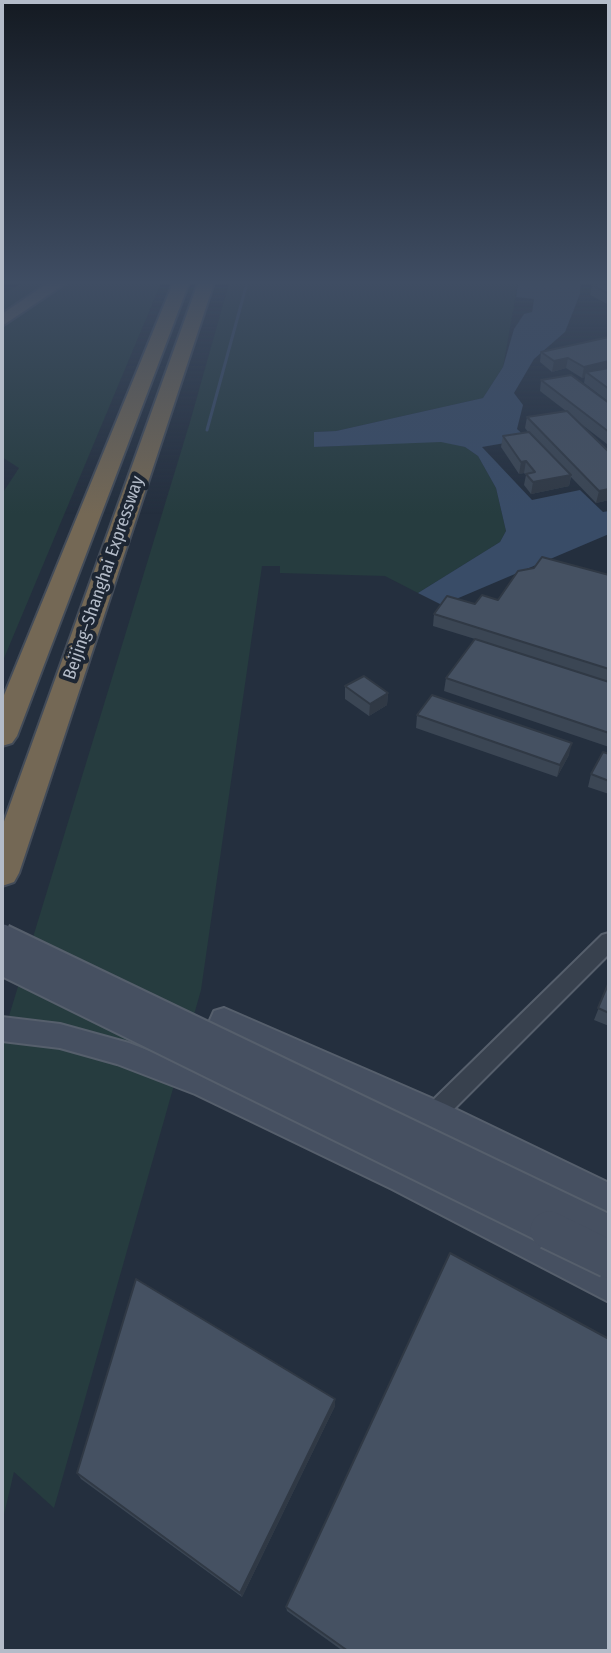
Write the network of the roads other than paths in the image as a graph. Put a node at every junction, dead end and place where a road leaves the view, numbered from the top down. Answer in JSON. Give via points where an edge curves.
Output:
{"nodes":[{"id":1,"x":151,"y":360,"type":"edge"},
{"id":2,"x":179,"y":360,"type":"edge"},
{"id":3,"x":2,"y":736,"type":"edge"},
{"id":4,"x":2,"y":873,"type":"edge"},
{"id":5,"x":2,"y":939,"type":"edge"},
{"id":6,"x":609,"y":941,"type":"edge"},
{"id":7,"x":2,"y":960,"type":"edge"},
{"id":8,"x":2,"y":1029,"type":"edge"},
{"id":9,"x":205,"y":1085,"type":"junction"},
{"id":10,"x":434,"y":1114,"type":"junction"},
{"id":11,"x":403,"y":1178,"type":"junction"},
{"id":12,"x":609,"y":1199,"type":"edge"},
{"id":13,"x":609,"y":1230,"type":"edge"},
{"id":14,"x":609,"y":1259,"type":"edge"},
{"id":15,"x":609,"y":1285,"type":"edge"}],
"edges":[{"from":1,"to":3,"type":"highway","name":"Beijing–Shanghai Expressway"},
{"from":2,"to":4,"type":"highway","name":"Beijing–Shanghai Expressway"},
{"from":5,"to":13,"type":"main road","bridge":true},
{"from":6,"to":10,"type":"street"},
{"from":7,"to":14,"type":"main road","bridge":true},
{"from":8,"to":9,"type":"main road","via":[[60,1036],[119,1052]]},
{"from":9,"to":10,"type":"main road","via":[[224,1020]]},
{"from":9,"to":11,"type":"main road"},
{"from":10,"to":11,"type":"street"},
{"from":10,"to":12,"type":"main road"},
{"from":11,"to":15,"type":"main road"}]}
